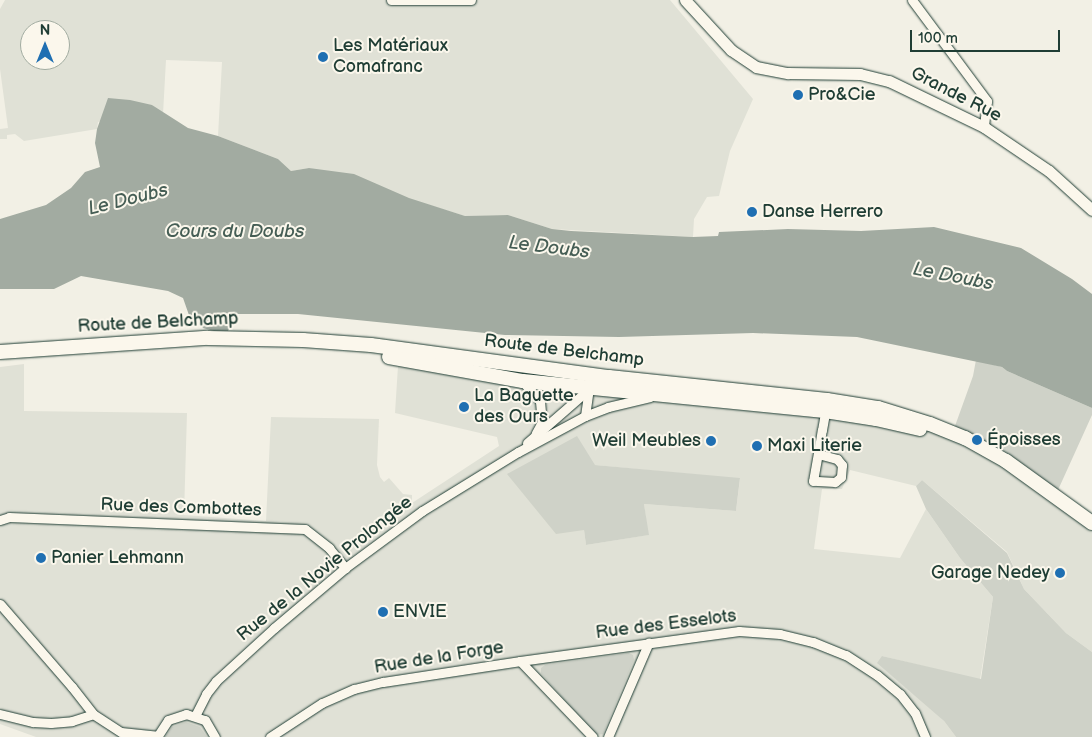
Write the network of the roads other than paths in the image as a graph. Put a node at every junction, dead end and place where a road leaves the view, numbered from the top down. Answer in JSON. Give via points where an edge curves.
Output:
{"nodes":[{"id":1,"x":391,"y":0,"type":"edge"},
{"id":2,"x":471,"y":0,"type":"edge"},
{"id":3,"x":685,"y":0,"type":"edge"},
{"id":4,"x":912,"y":0,"type":"edge"},
{"id":5,"x":984,"y":127,"type":"junction"},
{"id":6,"x":1092,"y":210,"type":"edge"},
{"id":7,"x":0,"y":352,"type":"edge"},
{"id":8,"x":0,"y":357,"type":"edge"},
{"id":9,"x":523,"y":382,"type":"junction"},
{"id":10,"x":590,"y":382,"type":"junction"},
{"id":11,"x":657,"y":395,"type":"junction"},
{"id":12,"x":826,"y":406,"type":"junction"},
{"id":13,"x":585,"y":416,"type":"junction"},
{"id":14,"x":535,"y":436,"type":"junction"},
{"id":15,"x":518,"y":452,"type":"junction"},
{"id":16,"x":818,"y":454,"type":"dead end"},
{"id":17,"x":0,"y":520,"type":"edge"},
{"id":18,"x":1092,"y":523,"type":"edge"},
{"id":19,"x":1092,"y":530,"type":"edge"},
{"id":20,"x":346,"y":568,"type":"junction"},
{"id":21,"x":0,"y":604,"type":"edge"},
{"id":22,"x":649,"y":642,"type":"junction"},
{"id":23,"x":520,"y":661,"type":"junction"},
{"id":24,"x":0,"y":714,"type":"edge"},
{"id":25,"x":93,"y":714,"type":"junction"},
{"id":26,"x":196,"y":716,"type":"junction"},
{"id":27,"x":157,"y":736,"type":"edge"},
{"id":28,"x":215,"y":737,"type":"edge"},
{"id":29,"x":270,"y":737,"type":"edge"},
{"id":30,"x":593,"y":737,"type":"edge"},
{"id":31,"x":608,"y":737,"type":"edge"},
{"id":32,"x":924,"y":737,"type":"edge"}],
"edges":[{"from":1,"to":2,"type":"street"},
{"from":3,"to":5,"type":"street","name":"Grande Rue","via":[[731,50],[756,67],[779,72],[860,74],[889,80]]},
{"from":4,"to":5,"type":"street","via":[[987,101]]},
{"from":5,"to":6,"type":"street","name":"Grande Rue","via":[[1049,171]]},
{"from":7,"to":10,"type":"main road","name":"Route de Belchamp","via":[[252,337],[371,345]]},
{"from":8,"to":9,"type":"main road","name":"Route de Belchamp","via":[[203,344],[269,344],[355,351]]},
{"from":9,"to":10,"type":"main road","name":"Route de Belchamp"},
{"from":9,"to":14,"type":"street","via":[[540,401],[542,422]]},
{"from":10,"to":11,"type":"main road","name":"Route de Belchamp"},
{"from":10,"to":12,"type":"main road","name":"Route de Belchamp"},
{"from":10,"to":13,"type":"street"},
{"from":10,"to":14,"type":"street","name":"Rue de la Novie Prolongée"},
{"from":11,"to":12,"type":"main road","name":"Route de Belchamp"},
{"from":11,"to":13,"type":"street","name":"Rue de la Novie Prolongée"},
{"from":12,"to":16,"type":"street"},
{"from":12,"to":18,"type":"main road","name":"Route de Belchamp","via":[[886,410],[965,438],[1006,461]]},
{"from":12,"to":19,"type":"main road","name":"Route de Belchamp","via":[[928,432],[961,444],[1025,481]]},
{"from":13,"to":15,"type":"street","name":"Rue de la Novie Prolongée"},
{"from":14,"to":15,"type":"street","name":"Rue de la Novie Prolongée"},
{"from":15,"to":20,"type":"street","name":"Rue de la Novie Prolongée","via":[[422,510]]},
{"from":17,"to":20,"type":"street","name":"Rue des Combottes","via":[[10,517],[305,529],[329,548]]},
{"from":20,"to":26,"type":"street","name":"Rue de la Novie Prolongée","via":[[216,681]]},
{"from":21,"to":25,"type":"street"},
{"from":22,"to":23,"type":"street","name":"Rue des Esselots"},
{"from":22,"to":31,"type":"street"},
{"from":22,"to":32,"type":"street","name":"Rue des Esselots","via":[[739,631],[780,634],[813,642],[846,656],[900,694],[915,713]]},
{"from":23,"to":29,"type":"street","name":"Rue de la Forge","via":[[354,689],[322,704]]},
{"from":23,"to":30,"type":"street","name":"Rue de la Forge"},
{"from":24,"to":25,"type":"street","via":[[51,723]]},
{"from":25,"to":27,"type":"street","via":[[121,732]]},
{"from":26,"to":27,"type":"street","via":[[176,716],[168,720]]},
{"from":26,"to":28,"type":"street","via":[[204,720]]}]}
